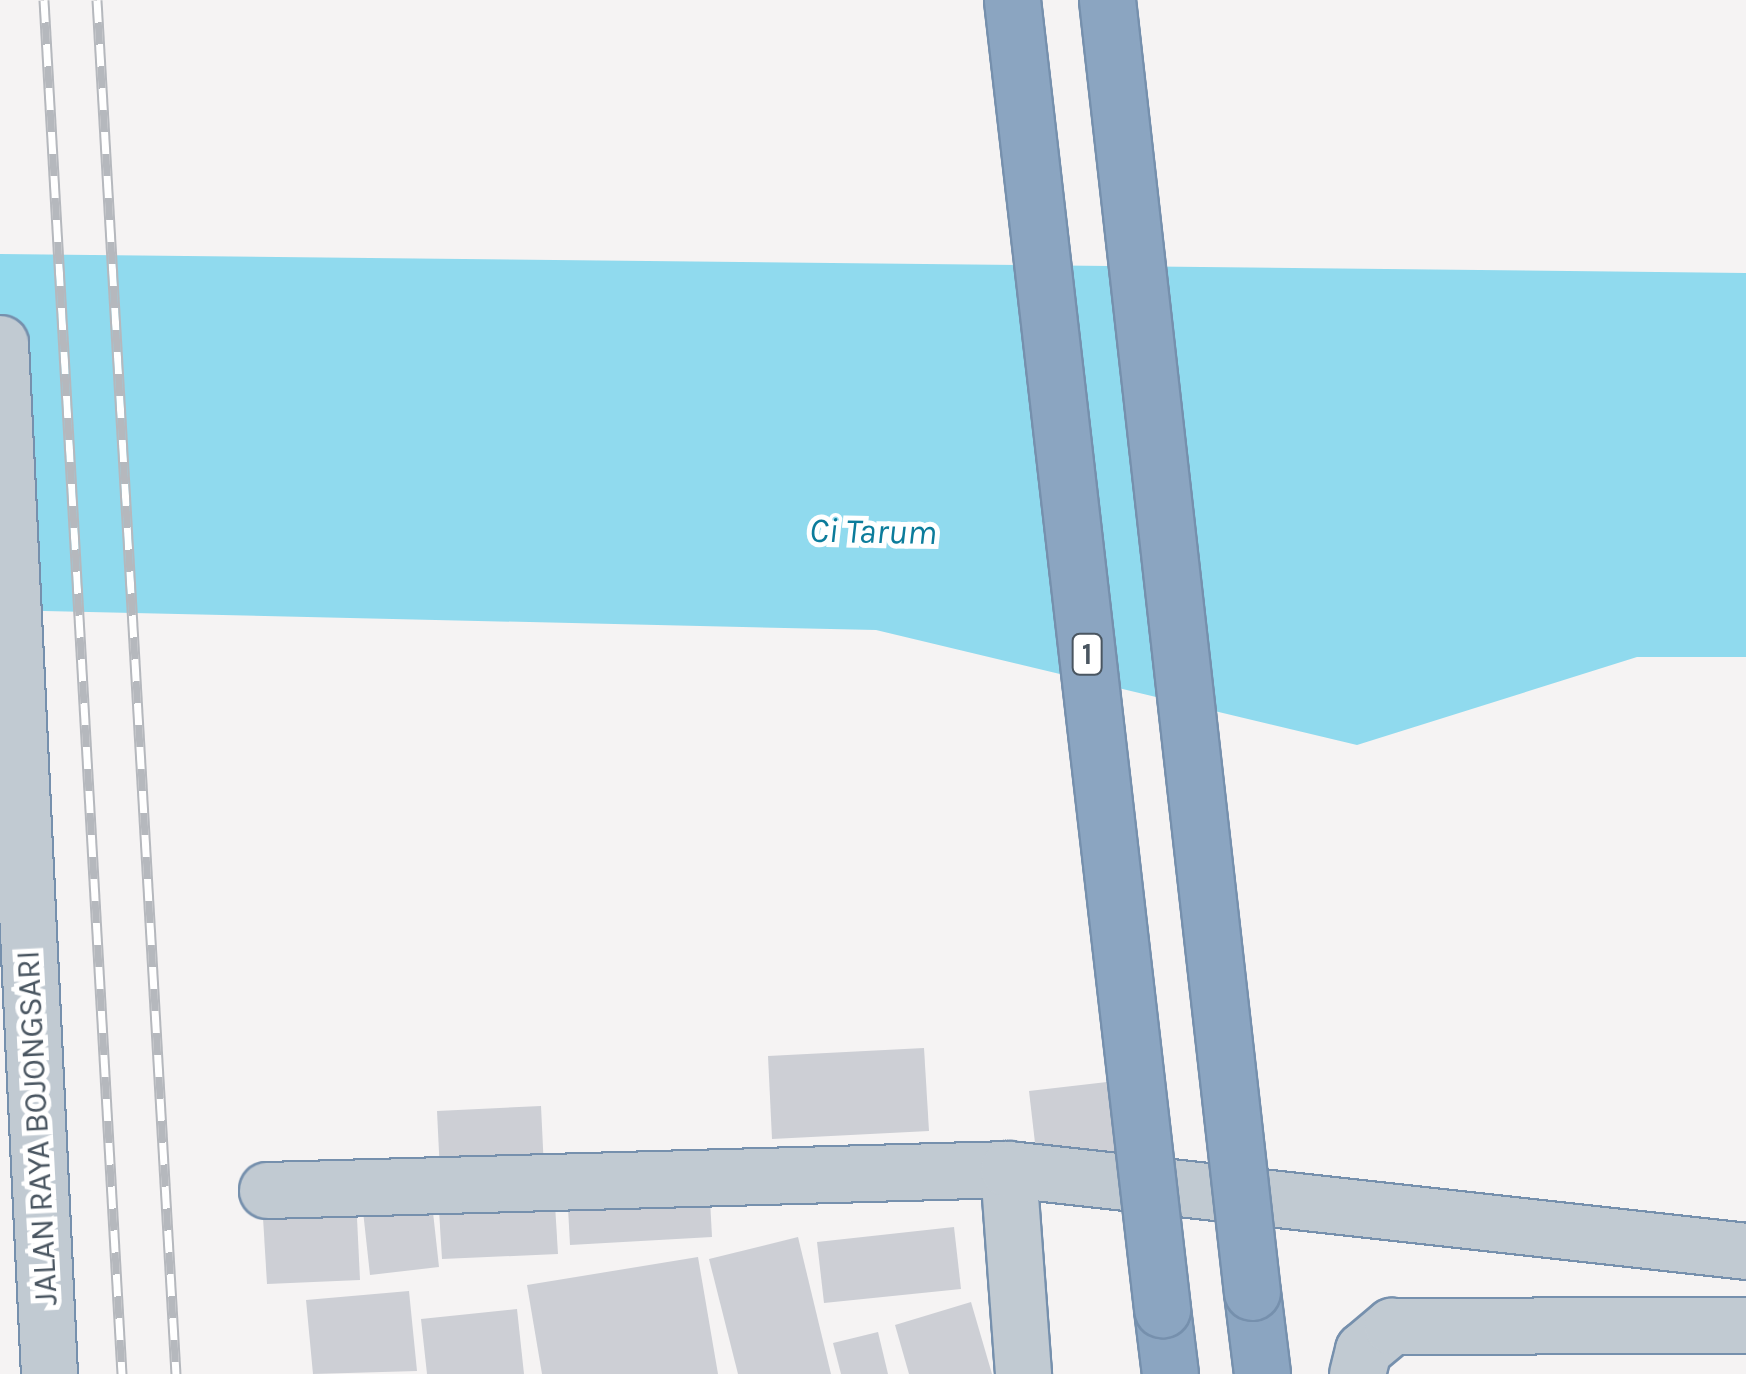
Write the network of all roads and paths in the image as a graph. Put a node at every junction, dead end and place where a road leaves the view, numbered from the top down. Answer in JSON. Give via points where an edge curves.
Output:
{"nodes":[{"id":1,"x":1012,"y":0,"type":"edge"},
{"id":2,"x":1108,"y":0,"type":"edge"},
{"id":3,"x":0,"y":343,"type":"edge"},
{"id":4,"x":1008,"y":1169,"type":"junction"},
{"id":5,"x":267,"y":1190,"type":"dead end"},
{"id":6,"x":1746,"y":1250,"type":"edge"},
{"id":7,"x":1746,"y":1325,"type":"edge"},
{"id":8,"x":50,"y":1374,"type":"edge"},
{"id":9,"x":1023,"y":1374,"type":"edge"},
{"id":10,"x":1170,"y":1374,"type":"edge"},
{"id":11,"x":1262,"y":1374,"type":"edge"},
{"id":12,"x":1357,"y":1374,"type":"edge"}],
"edges":[{"from":1,"to":10,"type":"highway","number":"1","bridge":true},
{"from":2,"to":11,"type":"highway","bridge":true},
{"from":3,"to":8,"type":"street","name":"JALAN RAYA BOJONGSARI"},
{"from":4,"to":5,"type":"street"},
{"from":4,"to":6,"type":"street"},
{"from":4,"to":9,"type":"street"},
{"from":7,"to":12,"type":"street","via":[[1392,1326],[1363,1350]]}]}
